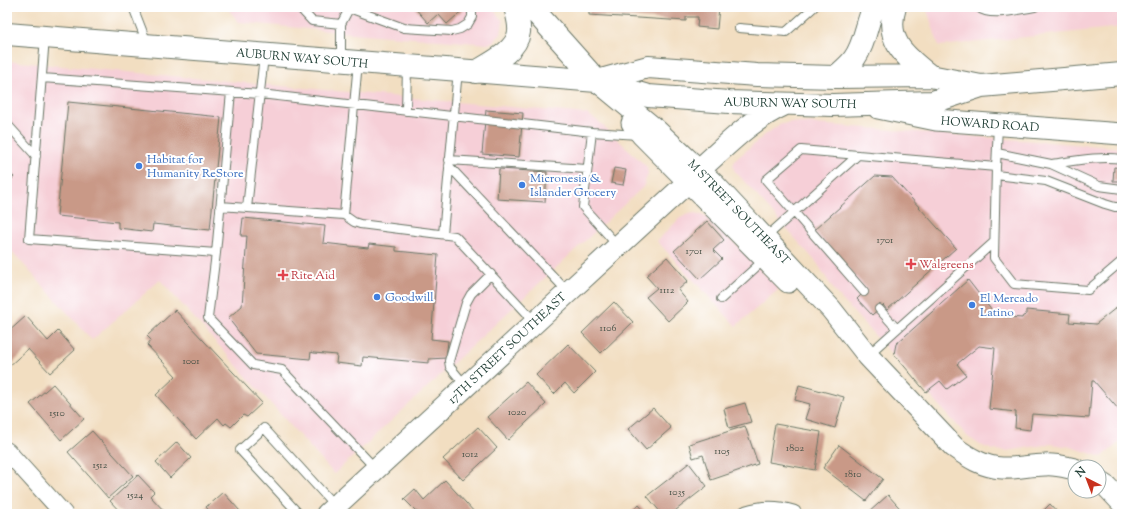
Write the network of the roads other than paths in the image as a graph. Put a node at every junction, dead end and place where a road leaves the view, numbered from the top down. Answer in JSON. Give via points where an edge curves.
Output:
{"nodes":[{"id":1,"x":133,"y":7,"type":"edge"},
{"id":2,"x":300,"y":7,"type":"edge"},
{"id":3,"x":472,"y":7,"type":"edge"},
{"id":4,"x":515,"y":7,"type":"edge"},
{"id":5,"x":531,"y":7,"type":"edge"},
{"id":6,"x":814,"y":7,"type":"edge"},
{"id":7,"x":874,"y":7,"type":"edge"},
{"id":8,"x":895,"y":7,"type":"edge"},
{"id":9,"x":978,"y":7,"type":"edge"},
{"id":10,"x":1036,"y":7,"type":"edge"},
{"id":11,"x":349,"y":8,"type":"edge"},
{"id":12,"x":342,"y":24,"type":"junction"},
{"id":13,"x":739,"y":28,"type":"dead end"},
{"id":14,"x":7,"y":34,"type":"edge"},
{"id":15,"x":45,"y":38,"type":"junction"},
{"id":16,"x":148,"y":46,"type":"junction"},
{"id":17,"x":264,"y":55,"type":"junction"},
{"id":18,"x":349,"y":62,"type":"junction"},
{"id":19,"x":408,"y":66,"type":"junction"},
{"id":20,"x":467,"y":71,"type":"junction"},
{"id":21,"x":1122,"y":74,"type":"edge"},
{"id":22,"x":836,"y":76,"type":"junction"},
{"id":23,"x":930,"y":76,"type":"junction"},
{"id":24,"x":42,"y":78,"type":"junction"},
{"id":25,"x":597,"y":81,"type":"junction"},
{"id":26,"x":981,"y":86,"type":"junction"},
{"id":27,"x":231,"y":92,"type":"junction"},
{"id":28,"x":260,"y":94,"type":"junction"},
{"id":29,"x":785,"y":104,"type":"junction"},
{"id":30,"x":860,"y":104,"type":"junction"},
{"id":31,"x":354,"y":105,"type":"junction"},
{"id":32,"x":406,"y":111,"type":"junction"},
{"id":33,"x":454,"y":116,"type":"junction"},
{"id":34,"x":7,"y":124,"type":"edge"},
{"id":35,"x":998,"y":124,"type":"junction"},
{"id":36,"x":592,"y":132,"type":"junction"},
{"id":37,"x":1122,"y":134,"type":"edge"},
{"id":38,"x":642,"y":136,"type":"junction"},
{"id":39,"x":997,"y":153,"type":"junction"},
{"id":40,"x":858,"y":155,"type":"junction"},
{"id":41,"x":36,"y":156,"type":"junction"},
{"id":42,"x":1122,"y":159,"type":"edge"},
{"id":43,"x":449,"y":163,"type":"junction"},
{"id":44,"x":1051,"y":164,"type":"junction"},
{"id":45,"x":587,"y":169,"type":"junction"},
{"id":46,"x":996,"y":171,"type":"junction"},
{"id":47,"x":694,"y":176,"type":"junction"},
{"id":48,"x":1122,"y":189,"type":"edge"},
{"id":49,"x":220,"y":206,"type":"junction"},
{"id":50,"x":1122,"y":207,"type":"edge"},
{"id":51,"x":247,"y":208,"type":"junction"},
{"id":52,"x":795,"y":212,"type":"junction"},
{"id":53,"x":344,"y":215,"type":"junction"},
{"id":54,"x":443,"y":234,"type":"junction"},
{"id":55,"x":765,"y":238,"type":"junction"},
{"id":56,"x":994,"y":242,"type":"junction"},
{"id":57,"x":618,"y":246,"type":"junction"},
{"id":58,"x":216,"y":253,"type":"junction"},
{"id":59,"x":765,"y":259,"type":"junction"},
{"id":60,"x":1122,"y":261,"type":"edge"},
{"id":61,"x":491,"y":274,"type":"junction"},
{"id":62,"x":568,"y":292,"type":"junction"},
{"id":63,"x":864,"y":292,"type":"dead end"},
{"id":64,"x":720,"y":299,"type":"dead end"},
{"id":65,"x":879,"y":309,"type":"dead end"},
{"id":66,"x":535,"y":322,"type":"junction"},
{"id":67,"x":897,"y":329,"type":"junction"},
{"id":68,"x":868,"y":356,"type":"junction"},
{"id":69,"x":466,"y":386,"type":"junction"},
{"id":70,"x":7,"y":451,"type":"edge"},
{"id":71,"x":1067,"y":468,"type":"edge"},
{"id":72,"x":376,"y":469,"type":"junction"},
{"id":73,"x":1107,"y":487,"type":"edge"},
{"id":74,"x":1122,"y":503,"type":"edge"},
{"id":75,"x":331,"y":510,"type":"edge"},
{"id":76,"x":64,"y":514,"type":"edge"},
{"id":77,"x":299,"y":514,"type":"edge"},
{"id":78,"x":747,"y":514,"type":"edge"},
{"id":79,"x":793,"y":514,"type":"edge"}],
"edges":[{"from":1,"to":16,"type":"lane"},
{"from":2,"to":12,"type":"lane","via":[[312,21]]},
{"from":3,"to":11,"type":"lane","via":[[472,18],[468,24],[452,31],[404,28]]},
{"from":4,"to":20,"type":"main road","via":[[519,26],[515,43],[503,55]]},
{"from":5,"to":25,"type":"main road","name":"M STREET SOUTHEAST"},
{"from":6,"to":13,"type":"lane","via":[[786,32]]},
{"from":7,"to":22,"type":"main road","via":[[855,59]]},
{"from":8,"to":23,"type":"main road","via":[[892,17],[893,31],[898,46],[907,58]]},
{"from":9,"to":10,"type":"lane","via":[[982,11],[1001,12]]},
{"from":11,"to":12,"type":"lane"},
{"from":12,"to":18,"type":"lane"},
{"from":14,"to":15,"type":"main road","name":"AUBURN WAY SOUTH"},
{"from":15,"to":16,"type":"main road","name":"AUBURN WAY SOUTH"},
{"from":15,"to":24,"type":"lane"},
{"from":16,"to":17,"type":"main road","name":"AUBURN WAY SOUTH"},
{"from":17,"to":18,"type":"main road","name":"AUBURN WAY SOUTH"},
{"from":17,"to":28,"type":"lane"},
{"from":18,"to":19,"type":"main road","name":"AUBURN WAY SOUTH"},
{"from":18,"to":31,"type":"lane"},
{"from":19,"to":20,"type":"main road","name":"AUBURN WAY SOUTH"},
{"from":19,"to":32,"type":"lane"},
{"from":20,"to":25,"type":"main road","name":"AUBURN WAY SOUTH"},
{"from":20,"to":33,"type":"lane"},
{"from":21,"to":26,"type":"main road","name":"AUBURN WAY SOUTH"},
{"from":22,"to":23,"type":"main road","name":"AUBURN WAY SOUTH"},
{"from":22,"to":25,"type":"main road","name":"AUBURN WAY SOUTH","via":[[756,75],[648,67]]},
{"from":23,"to":26,"type":"main road","name":"AUBURN WAY SOUTH"},
{"from":24,"to":27,"type":"lane"},
{"from":24,"to":41,"type":"lane"},
{"from":25,"to":29,"type":"main road","name":"AUBURN WAY SOUTH","via":[[648,96]]},
{"from":25,"to":38,"type":"street","name":"M STREET SOUTHEAST"},
{"from":25,"to":47,"type":"street","name":"M STREET SOUTHEAST","via":[[654,128]]},
{"from":26,"to":30,"type":"main road","name":"AUBURN WAY SOUTH","via":[[933,102]]},
{"from":27,"to":28,"type":"lane"},
{"from":27,"to":49,"type":"lane"},
{"from":28,"to":31,"type":"lane"},
{"from":28,"to":51,"type":"lane"},
{"from":29,"to":30,"type":"main road","name":"AUBURN WAY SOUTH"},
{"from":29,"to":47,"type":"main road","via":[[753,122]]},
{"from":30,"to":35,"type":"street","name":"HOWARD ROAD","via":[[936,120]]},
{"from":31,"to":32,"type":"lane"},
{"from":31,"to":53,"type":"lane"},
{"from":32,"to":33,"type":"lane"},
{"from":33,"to":36,"type":"lane"},
{"from":33,"to":43,"type":"lane"},
{"from":34,"to":41,"type":"lane"},
{"from":35,"to":37,"type":"street","name":"HOWARD ROAD"},
{"from":35,"to":39,"type":"lane"},
{"from":36,"to":38,"type":"lane"},
{"from":36,"to":45,"type":"lane"},
{"from":38,"to":47,"type":"street","name":"M STREET SOUTHEAST"},
{"from":39,"to":44,"type":"lane"},
{"from":39,"to":46,"type":"lane"},
{"from":40,"to":46,"type":"lane"},
{"from":40,"to":52,"type":"lane"},
{"from":40,"to":52,"type":"lane","via":[[801,150],[766,180]]},
{"from":41,"to":58,"type":"lane","via":[[29,239]]},
{"from":42,"to":44,"type":"lane","via":[[1095,158]]},
{"from":43,"to":45,"type":"lane"},
{"from":43,"to":54,"type":"lane"},
{"from":43,"to":62,"type":"lane"},
{"from":44,"to":48,"type":"lane","via":[[1099,186]]},
{"from":45,"to":57,"type":"lane","via":[[583,208]]},
{"from":46,"to":50,"type":"lane","via":[[1046,181],[1105,204]]},
{"from":46,"to":56,"type":"lane"},
{"from":47,"to":55,"type":"street","name":"M STREET SOUTHEAST"},
{"from":47,"to":57,"type":"street","name":"17TH STREET SOUTHEAST"},
{"from":47,"to":59,"type":"street","name":"M STREET SOUTHEAST"},
{"from":49,"to":51,"type":"lane"},
{"from":49,"to":58,"type":"lane"},
{"from":51,"to":53,"type":"lane"},
{"from":52,"to":55,"type":"lane"},
{"from":52,"to":63,"type":"lane"},
{"from":53,"to":54,"type":"lane","via":[[360,224]]},
{"from":54,"to":61,"type":"lane","via":[[455,236]]},
{"from":55,"to":68,"type":"street","name":"M STREET SOUTHEAST","via":[[831,309]]},
{"from":56,"to":60,"type":"lane","via":[[994,258],[1014,284],[1088,290]]},
{"from":56,"to":67,"type":"lane"},
{"from":57,"to":62,"type":"street","name":"17TH STREET SOUTHEAST"},
{"from":58,"to":72,"type":"lane","via":[[208,318],[253,365],[282,370]]},
{"from":59,"to":64,"type":"lane"},
{"from":59,"to":68,"type":"street","name":"M STREET SOUTHEAST","via":[[822,317]]},
{"from":61,"to":66,"type":"lane"},
{"from":61,"to":69,"type":"lane","via":[[470,294],[449,361]]},
{"from":62,"to":66,"type":"street","name":"17TH STREET SOUTHEAST"},
{"from":65,"to":67,"type":"lane"},
{"from":66,"to":69,"type":"street","name":"17TH STREET SOUTHEAST"},
{"from":67,"to":68,"type":"lane"},
{"from":68,"to":71,"type":"street","name":"M STREET SOUTHEAST","via":[[954,447],[982,464],[1000,468],[1045,464]]},
{"from":69,"to":72,"type":"street","name":"17TH STREET SOUTHEAST"},
{"from":70,"to":76,"type":"street"},
{"from":72,"to":75,"type":"street","name":"17TH STREET SOUTHEAST"},
{"from":73,"to":74,"type":"street"},
{"from":75,"to":77,"type":"lane","via":[[264,428],[240,450]]},
{"from":78,"to":79,"type":"street","via":[[776,511]]}]}
